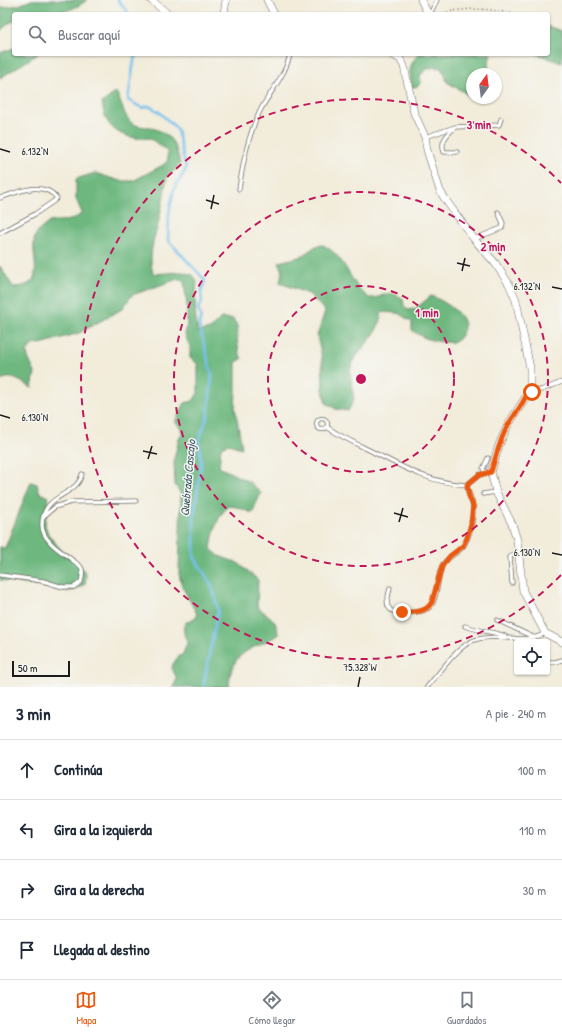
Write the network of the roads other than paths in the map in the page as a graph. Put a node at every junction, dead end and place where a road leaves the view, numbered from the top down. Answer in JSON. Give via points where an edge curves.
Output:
{"nodes":[{"id":1,"x":151,"y":0,"type":"edge"},
{"id":2,"x":226,"y":0,"type":"edge"},
{"id":3,"x":267,"y":0,"type":"edge"},
{"id":4,"x":421,"y":0,"type":"edge"},
{"id":5,"x":437,"y":0,"type":"edge"},
{"id":6,"x":166,"y":12,"type":"edge"},
{"id":7,"x":224,"y":12,"type":"edge"},
{"id":8,"x":273,"y":12,"type":"edge"},
{"id":9,"x":428,"y":12,"type":"edge"},
{"id":10,"x":430,"y":12,"type":"edge"},
{"id":11,"x":289,"y":56,"type":"edge"},
{"id":12,"x":402,"y":57,"type":"edge"},
{"id":13,"x":501,"y":119,"type":"dead end"},
{"id":14,"x":455,"y":127,"type":"junction"},
{"id":15,"x":425,"y":137,"type":"junction"},
{"id":16,"x":456,"y":152,"type":"dead end"},
{"id":17,"x":239,"y":189,"type":"dead end"},
{"id":18,"x":0,"y":198,"type":"edge"},
{"id":19,"x":498,"y":212,"type":"dead end"},
{"id":20,"x":0,"y":233,"type":"edge"},
{"id":21,"x":474,"y":239,"type":"junction"},
{"id":22,"x":562,"y":382,"type":"edge"},
{"id":23,"x":528,"y":392,"type":"junction"},
{"id":24,"x":327,"y":427,"type":"dead end"},
{"id":25,"x":488,"y":458,"type":"dead end"},
{"id":26,"x":488,"y":472,"type":"junction"},
{"id":27,"x":82,"y":474,"type":"dead end"},
{"id":28,"x":467,"y":485,"type":"junction"},
{"id":29,"x":496,"y":492,"type":"junction"},
{"id":30,"x":483,"y":494,"type":"dead end"},
{"id":31,"x":136,"y":501,"type":"dead end"},
{"id":32,"x":43,"y":517,"type":"junction"},
{"id":33,"x":518,"y":554,"type":"junction"},
{"id":34,"x":0,"y":575,"type":"edge"},
{"id":35,"x":512,"y":584,"type":"dead end"},
{"id":36,"x":390,"y":588,"type":"dead end"},
{"id":37,"x":497,"y":620,"type":"dead end"},
{"id":38,"x":465,"y":626,"type":"dead end"},
{"id":39,"x":545,"y":633,"type":"junction"},
{"id":40,"x":508,"y":637,"type":"junction"},
{"id":41,"x":534,"y":638,"type":"junction"},
{"id":42,"x":562,"y":642,"type":"edge"},
{"id":43,"x":562,"y":660,"type":"edge"},
{"id":44,"x":550,"y":662,"type":"edge"},
{"id":45,"x":427,"y":687,"type":"edge"}],
"edges":[{"from":1,"to":6,"type":"street"},
{"from":2,"to":7,"type":"street"},
{"from":3,"to":8,"type":"street"},
{"from":4,"to":9,"type":"street"},
{"from":5,"to":10,"type":"lane"},
{"from":11,"to":17,"type":"lane","via":[[286,67],[254,125]]},
{"from":12,"to":15,"type":"street","via":[[414,113]]},
{"from":13,"to":14,"type":"lane","via":[[499,124],[493,126]]},
{"from":14,"to":15,"type":"lane"},
{"from":14,"to":16,"type":"lane","via":[[443,140],[442,148],[444,152]]},
{"from":15,"to":21,"type":"street","via":[[440,191]]},
{"from":18,"to":20,"type":"lane","via":[[41,188],[48,190],[57,198],[35,214]]},
{"from":19,"to":21,"type":"lane","via":[[503,223],[502,228]]},
{"from":21,"to":23,"type":"street","via":[[490,256],[509,284],[516,300],[530,368],[531,381]]},
{"from":22,"to":23,"type":"lane"},
{"from":23,"to":26,"type":"street","via":[[508,425]]},
{"from":24,"to":28,"type":"lane","via":[[419,475]]},
{"from":25,"to":26,"type":"lane","via":[[483,469]]},
{"from":26,"to":28,"type":"lane","via":[[479,475]]},
{"from":26,"to":29,"type":"street"},
{"from":27,"to":32,"type":"lane","via":[[76,486],[48,505]]},
{"from":28,"to":36,"type":"lane","via":[[473,506],[467,538],[463,546],[442,566],[430,607],[424,611],[391,611],[387,601]]},
{"from":29,"to":30,"type":"lane"},
{"from":29,"to":33,"type":"street","via":[[512,524]]},
{"from":31,"to":32,"type":"lane","via":[[71,502],[55,507]]},
{"from":32,"to":34,"type":"lane","via":[[43,533],[50,542],[81,567],[81,582],[74,587],[63,587],[44,581]]},
{"from":33,"to":35,"type":"lane","via":[[510,557]]},
{"from":33,"to":39,"type":"street","via":[[523,591]]},
{"from":37,"to":41,"type":"lane"},
{"from":38,"to":40,"type":"lane"},
{"from":39,"to":41,"type":"lane"},
{"from":39,"to":42,"type":"street"},
{"from":40,"to":41,"type":"lane"},
{"from":40,"to":45,"type":"lane","via":[[471,641],[453,656]]},
{"from":43,"to":44,"type":"lane"}]}
